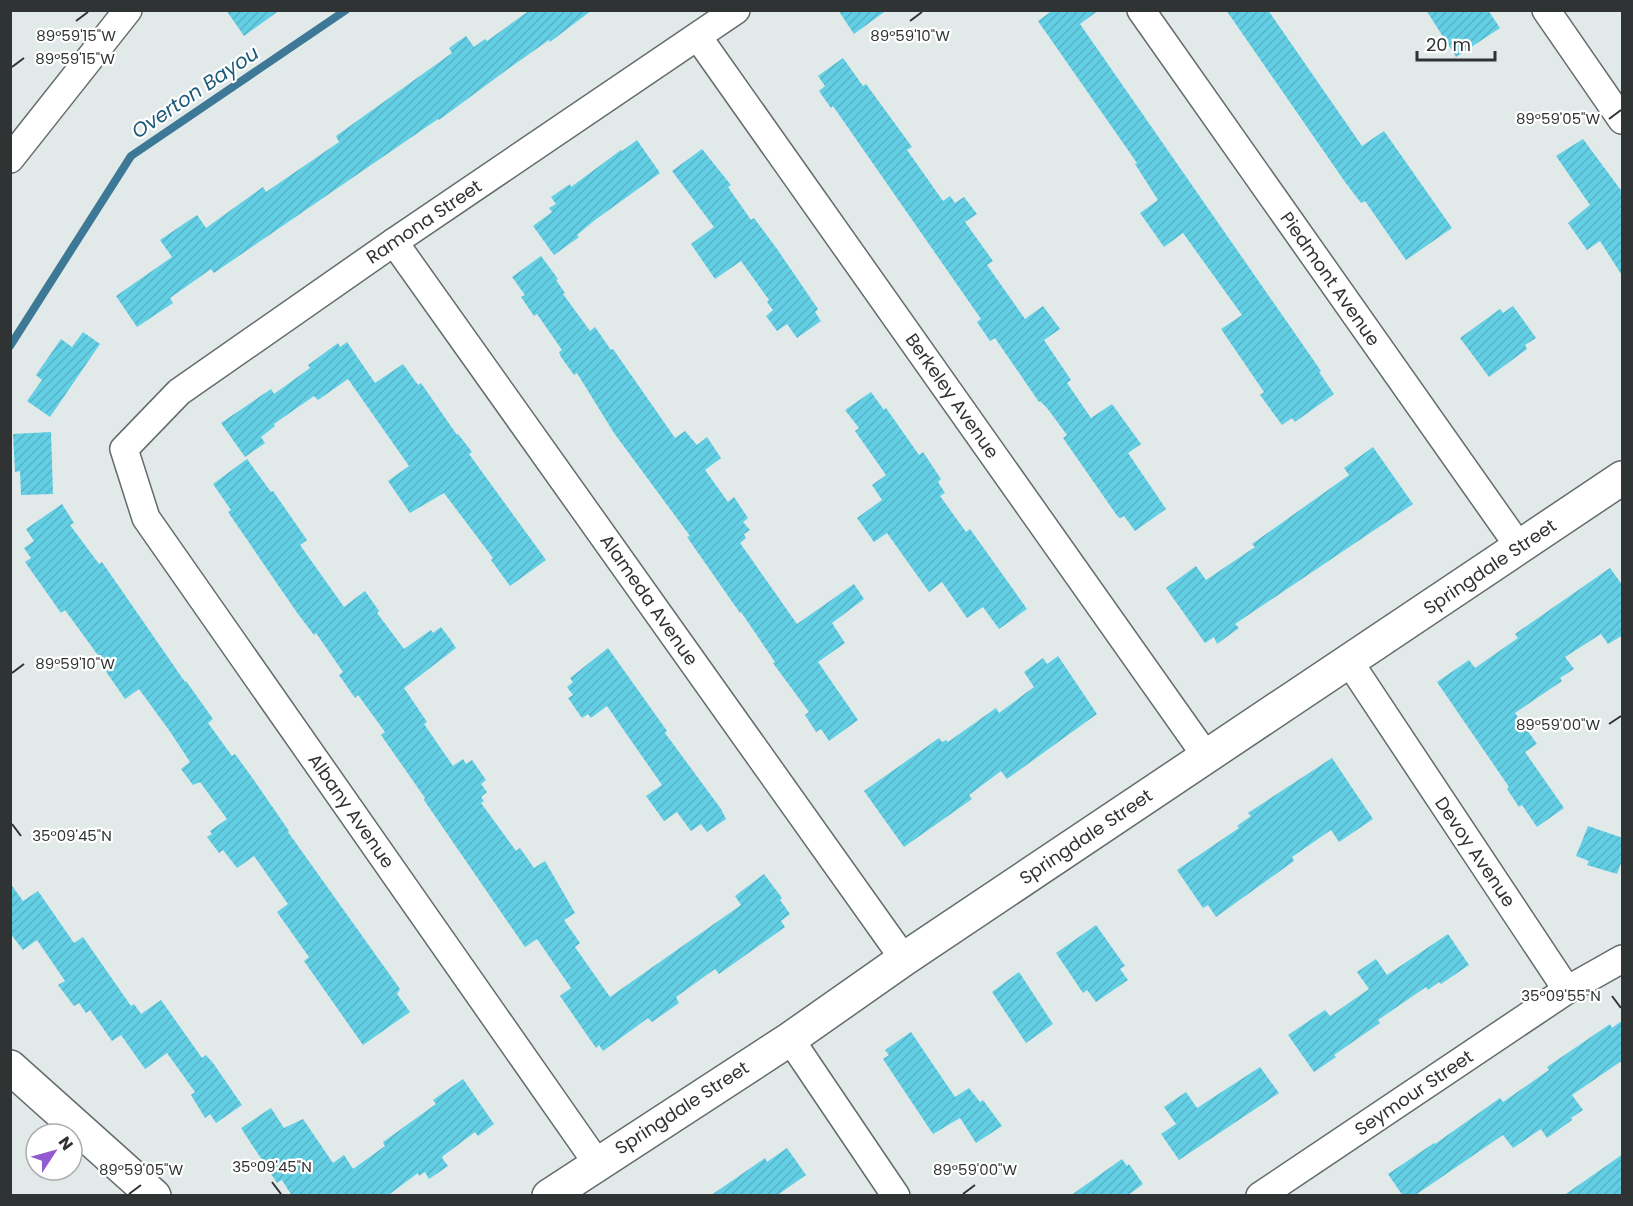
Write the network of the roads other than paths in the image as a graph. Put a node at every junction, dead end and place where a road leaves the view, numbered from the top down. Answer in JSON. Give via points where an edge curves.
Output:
{"nodes":[{"id":1,"x":128,"y":10,"type":"edge"},
{"id":2,"x":736,"y":10,"type":"edge"},
{"id":3,"x":1140,"y":10,"type":"edge"},
{"id":4,"x":1546,"y":10,"type":"edge"},
{"id":5,"x":698,"y":37,"type":"junction"},
{"id":6,"x":1623,"y":120,"type":"edge"},
{"id":7,"x":10,"y":159,"type":"edge"},
{"id":8,"x":394,"y":242,"type":"junction"},
{"id":9,"x":124,"y":449,"type":"joint"},
{"id":10,"x":1623,"y":478,"type":"edge"},
{"id":11,"x":1520,"y":548,"type":"junction"},
{"id":12,"x":1348,"y":660,"type":"junction"},
{"id":13,"x":1206,"y":756,"type":"junction"},
{"id":14,"x":904,"y":959,"type":"junction"},
{"id":15,"x":1623,"y":959,"type":"edge"},
{"id":16,"x":1567,"y":990,"type":"junction"},
{"id":17,"x":790,"y":1039,"type":"junction"},
{"id":18,"x":10,"y":1067,"type":"edge"},
{"id":19,"x":597,"y":1163,"type":"junction"},
{"id":20,"x":154,"y":1196,"type":"edge"},
{"id":21,"x":549,"y":1196,"type":"edge"},
{"id":22,"x":896,"y":1196,"type":"edge"},
{"id":23,"x":1260,"y":1196,"type":"edge"}],
"edges":[{"from":1,"to":7,"type":"street"},
{"from":2,"to":5,"type":"street","name":"Ramona Street"},
{"from":3,"to":11,"type":"street","name":"Piedmont Avenue"},
{"from":4,"to":6,"type":"street"},
{"from":5,"to":8,"type":"street","name":"Ramona Street"},
{"from":5,"to":13,"type":"street","name":"Berkeley Avenue"},
{"from":8,"to":9,"type":"street","name":"Ramona Street","via":[[179,392]]},
{"from":8,"to":14,"type":"street","name":"Alameda Avenue"},
{"from":9,"to":19,"type":"street","name":"Albany Avenue","via":[[146,518]]},
{"from":10,"to":11,"type":"street","name":"Springdale Street"},
{"from":11,"to":12,"type":"street","name":"Springdale Street"},
{"from":12,"to":13,"type":"street","name":"Springdale Street"},
{"from":12,"to":16,"type":"street","name":"Devoy Avenue"},
{"from":13,"to":14,"type":"street","name":"Springdale Street"},
{"from":14,"to":17,"type":"street","name":"Springdale Street"},
{"from":15,"to":16,"type":"street"},
{"from":16,"to":23,"type":"street","name":"Seymour Street"},
{"from":17,"to":19,"type":"street","name":"Springdale Street"},
{"from":17,"to":22,"type":"street"},
{"from":18,"to":20,"type":"street"},
{"from":19,"to":21,"type":"street","name":"Springdale Street"}]}
